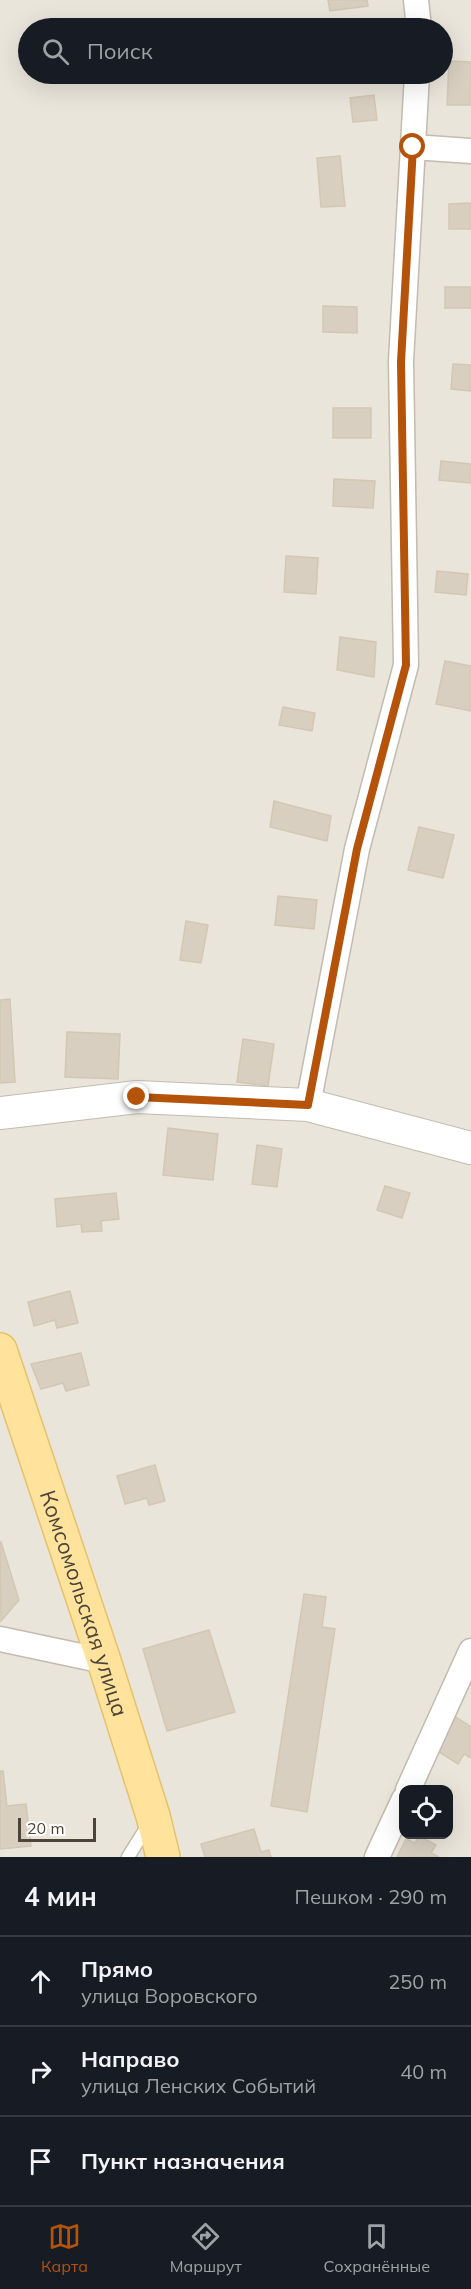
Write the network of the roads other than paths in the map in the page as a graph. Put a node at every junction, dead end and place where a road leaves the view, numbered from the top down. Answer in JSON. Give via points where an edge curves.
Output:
{"nodes":[{"id":1,"x":416,"y":0,"type":"edge"},
{"id":2,"x":418,"y":18,"type":"edge"},
{"id":3,"x":416,"y":84,"type":"edge"},
{"id":4,"x":413,"y":147,"type":"junction"},
{"id":5,"x":471,"y":151,"type":"edge"},
{"id":6,"x":308,"y":1105,"type":"junction"},
{"id":7,"x":0,"y":1113,"type":"edge"},
{"id":8,"x":471,"y":1148,"type":"edge"},
{"id":9,"x":0,"y":1350,"type":"edge"},
{"id":10,"x":0,"y":1639,"type":"edge"},
{"id":11,"x":471,"y":1651,"type":"edge"},
{"id":12,"x":104,"y":1661,"type":"junction"},
{"id":13,"x":410,"y":1785,"type":"edge"},
{"id":14,"x":399,"y":1810,"type":"edge"},
{"id":15,"x":153,"y":1816,"type":"junction"},
{"id":16,"x":128,"y":1857,"type":"edge"},
{"id":17,"x":163,"y":1857,"type":"edge"},
{"id":18,"x":377,"y":1857,"type":"edge"}],
"edges":[{"from":1,"to":2,"type":"street"},
{"from":3,"to":4,"type":"street"},
{"from":4,"to":5,"type":"street"},
{"from":4,"to":6,"type":"street","via":[[401,362],[406,665],[357,849]]},
{"from":6,"to":7,"type":"street","via":[[137,1097]]},
{"from":6,"to":8,"type":"street"},
{"from":9,"to":12,"type":"main road","name":"Комсомольская улица"},
{"from":10,"to":12,"type":"street"},
{"from":11,"to":13,"type":"street"},
{"from":12,"to":15,"type":"main road","name":"Комсомольская улица"},
{"from":14,"to":18,"type":"street"},
{"from":15,"to":16,"type":"lane"},
{"from":15,"to":17,"type":"main road","name":"Комсомольская улица"}]}
